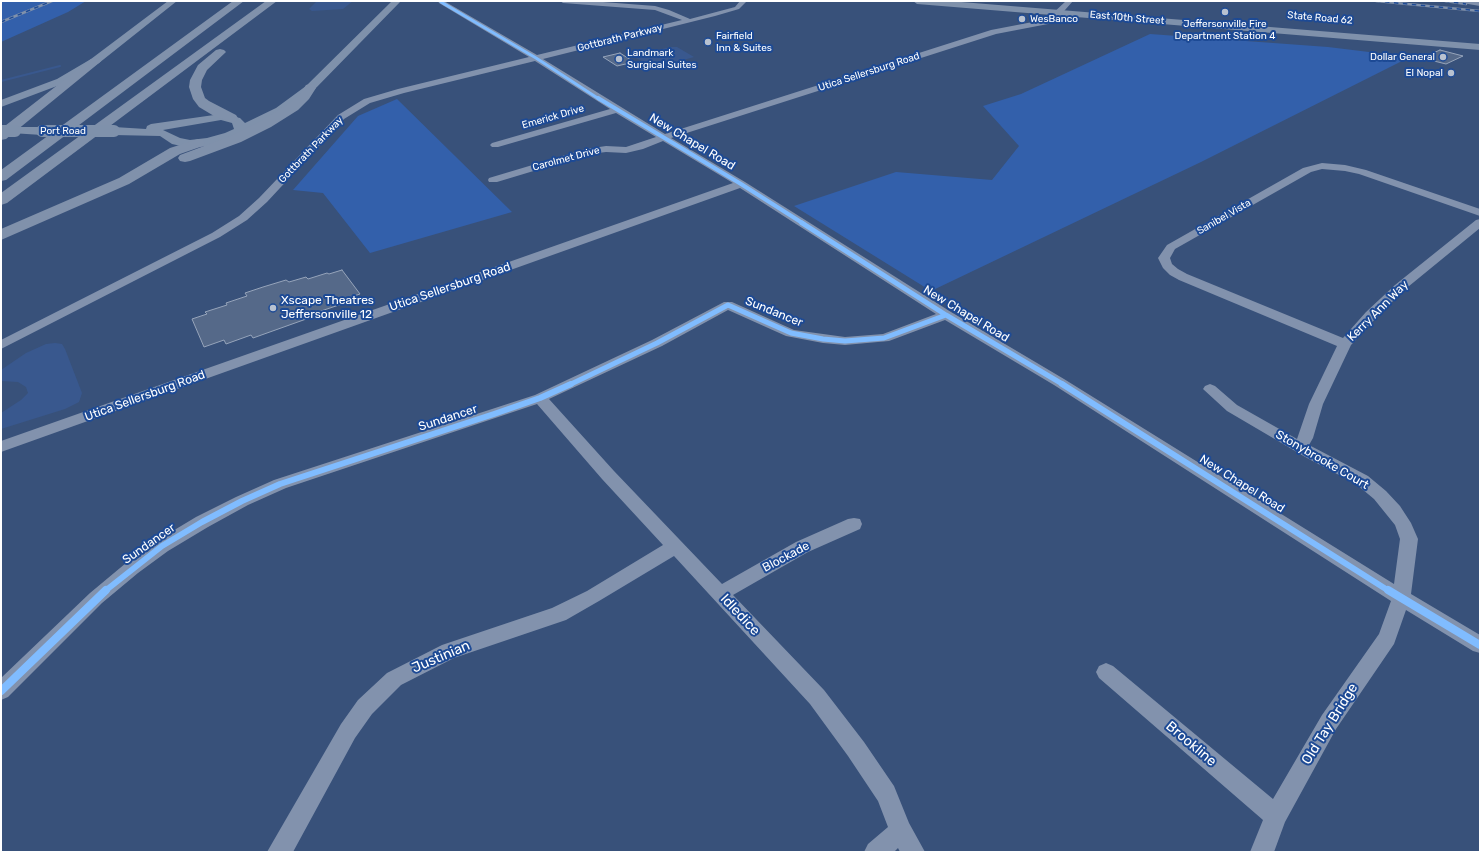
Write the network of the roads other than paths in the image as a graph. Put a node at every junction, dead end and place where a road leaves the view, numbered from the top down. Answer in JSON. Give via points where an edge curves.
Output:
{"nodes":[{"id":1,"x":173,"y":1,"type":"edge"},
{"id":2,"x":239,"y":1,"type":"edge"},
{"id":3,"x":272,"y":1,"type":"edge"},
{"id":4,"x":275,"y":1,"type":"edge"},
{"id":5,"x":397,"y":1,"type":"edge"},
{"id":6,"x":563,"y":1,"type":"edge"},
{"id":7,"x":744,"y":1,"type":"edge"},
{"id":8,"x":917,"y":1,"type":"edge"},
{"id":9,"x":966,"y":1,"type":"edge"},
{"id":10,"x":1070,"y":1,"type":"edge"},
{"id":11,"x":1462,"y":1,"type":"edge"},
{"id":12,"x":441,"y":2,"type":"dead end"},
{"id":13,"x":1480,"y":4,"type":"edge"},
{"id":14,"x":1061,"y":11,"type":"junction"},
{"id":15,"x":689,"y":21,"type":"junction"},
{"id":16,"x":1480,"y":43,"type":"edge"},
{"id":17,"x":1480,"y":47,"type":"edge"},
{"id":18,"x":536,"y":58,"type":"junction"},
{"id":19,"x":95,"y":61,"type":"junction"},
{"id":20,"x":310,"y":88,"type":"junction"},
{"id":21,"x":1,"y":104,"type":"edge"},
{"id":22,"x":617,"y":110,"type":"junction"},
{"id":23,"x":232,"y":118,"type":"junction"},
{"id":24,"x":1,"y":131,"type":"edge"},
{"id":25,"x":119,"y":131,"type":"junction"},
{"id":26,"x":235,"y":132,"type":"junction"},
{"id":27,"x":1,"y":136,"type":"edge"},
{"id":28,"x":663,"y":138,"type":"junction"},
{"id":29,"x":198,"y":143,"type":"junction"},
{"id":30,"x":495,"y":145,"type":"dead end"},
{"id":31,"x":1,"y":177,"type":"edge"},
{"id":32,"x":493,"y":180,"type":"dead end"},
{"id":33,"x":124,"y":181,"type":"junction"},
{"id":34,"x":741,"y":184,"type":"junction"},
{"id":35,"x":1,"y":200,"type":"edge"},
{"id":36,"x":1480,"y":213,"type":"edge"},
{"id":37,"x":1480,"y":222,"type":"edge"},
{"id":38,"x":1,"y":235,"type":"edge"},
{"id":39,"x":946,"y":315,"type":"junction"},
{"id":40,"x":1345,"y":344,"type":"junction"},
{"id":41,"x":1,"y":345,"type":"edge"},
{"id":42,"x":1210,"y":389,"type":"dead end"},
{"id":43,"x":540,"y":398,"type":"junction"},
{"id":44,"x":1,"y":447,"type":"edge"},
{"id":45,"x":1300,"y":447,"type":"junction"},
{"id":46,"x":854,"y":524,"type":"dead end"},
{"id":47,"x":676,"y":546,"type":"junction"},
{"id":48,"x":720,"y":594,"type":"junction"},
{"id":49,"x":1402,"y":598,"type":"junction"},
{"id":50,"x":1480,"y":645,"type":"edge"},
{"id":51,"x":1106,"y":672,"type":"dead end"},
{"id":52,"x":1,"y":691,"type":"edge"},
{"id":53,"x":1276,"y":816,"type":"junction"},
{"id":54,"x":901,"y":831,"type":"junction"},
{"id":55,"x":279,"y":852,"type":"edge"},
{"id":56,"x":876,"y":852,"type":"edge"},
{"id":57,"x":914,"y":852,"type":"edge"},
{"id":58,"x":1262,"y":852,"type":"edge"}],
"edges":[{"from":1,"to":19,"type":"main road"},
{"from":2,"to":31,"type":"highway"},
{"from":3,"to":35,"type":"highway"},
{"from":4,"to":23,"type":"highway","via":[[205,65],[196,80],[197,94],[204,104]]},
{"from":5,"to":20,"type":"main road"},
{"from":6,"to":15,"type":"street","via":[[655,8]]},
{"from":7,"to":15,"type":"street","name":"Gottbrath Parkway","via":[[729,11]]},
{"from":8,"to":14,"type":"main road","name":"East 10th Street"},
{"from":9,"to":14,"type":"main road","name":"State Road 62"},
{"from":10,"to":14,"type":"street","name":"Utica Sellersburg Road"},
{"from":11,"to":13,"type":"street"},
{"from":12,"to":18,"type":"street","name":"New Chapel Road"},
{"from":14,"to":16,"type":"main road","name":"State Road 62"},
{"from":14,"to":17,"type":"main road","name":"East 10th Street"},
{"from":14,"to":28,"type":"street","name":"Utica Sellersburg Road","via":[[1045,22],[994,32]]},
{"from":15,"to":18,"type":"street","name":"Gottbrath Parkway"},
{"from":18,"to":22,"type":"street","name":"New Chapel Road"},
{"from":18,"to":41,"type":"street","name":"Gottbrath Parkway","via":[[401,91],[355,107],[337,121],[243,218],[216,236]]},
{"from":19,"to":21,"type":"main road","via":[[61,81]]},
{"from":19,"to":27,"type":"highway"},
{"from":20,"to":26,"type":"main road","via":[[280,110]]},
{"from":20,"to":33,"type":"highway","via":[[305,96],[281,115],[250,132]]},
{"from":22,"to":28,"type":"street","name":"New Chapel Road"},
{"from":22,"to":30,"type":"street","name":"Emerick Drive"},
{"from":23,"to":25,"type":"main road","via":[[213,118]]},
{"from":23,"to":26,"type":"main road","via":[[240,124]]},
{"from":24,"to":25,"type":"main road","name":"Port Road","bridge":true},
{"from":25,"to":29,"type":"main road","via":[[163,133],[180,142]]},
{"from":26,"to":29,"type":"main road","via":[[218,140]]},
{"from":28,"to":32,"type":"street","name":"Carolmet Drive","via":[[633,149],[589,151]]},
{"from":28,"to":34,"type":"street","name":"New Chapel Road"},
{"from":29,"to":33,"type":"highway","via":[[175,151]]},
{"from":33,"to":38,"type":"highway"},
{"from":34,"to":39,"type":"street","name":"New Chapel Road"},
{"from":34,"to":44,"type":"street","name":"Utica Sellersburg Road"},
{"from":36,"to":40,"type":"street","name":"Sanibel Vista","via":[[1362,172],[1322,166],[1307,170],[1166,253],[1164,258],[1167,265],[1183,277]]},
{"from":37,"to":40,"type":"street","name":"Kerry Ann Way","via":[[1399,288]]},
{"from":39,"to":43,"type":"street","name":"Sundancer","via":[[884,338],[845,341],[791,333],[728,305],[650,346]]},
{"from":39,"to":49,"type":"street","name":"New Chapel Road","via":[[1059,382]]},
{"from":40,"to":45,"type":"street","name":"Kerry Ann Way","via":[[1316,404]]},
{"from":42,"to":45,"type":"street","name":"Stonybrooke Court","via":[[1232,408]]},
{"from":43,"to":47,"type":"street","name":"Idledice"},
{"from":43,"to":52,"type":"street","name":"Sundancer","via":[[280,484],[202,522],[162,546],[96,598]]},
{"from":45,"to":49,"type":"street","name":"Stonybrooke Court","via":[[1362,480],[1380,495],[1403,523],[1409,539]]},
{"from":46,"to":48,"type":"street","name":"Blockade","via":[[802,547]]},
{"from":47,"to":48,"type":"street","name":"Idledice"},
{"from":47,"to":55,"type":"street","name":"Justinian","via":[[559,614],[449,651],[394,679],[365,707],[348,731]]},
{"from":48,"to":54,"type":"street","name":"Idledice","via":[[818,697],[886,794]]},
{"from":49,"to":50,"type":"street","name":"New Chapel Road"},
{"from":49,"to":53,"type":"street","name":"Old Tay Bridge","via":[[1387,638],[1329,722]]},
{"from":51,"to":53,"type":"street","name":"Brookline"},
{"from":53,"to":58,"type":"street","name":"Old Tay Bridge"},
{"from":54,"to":56,"type":"street"},
{"from":54,"to":57,"type":"street","name":"Idledice"}]}
